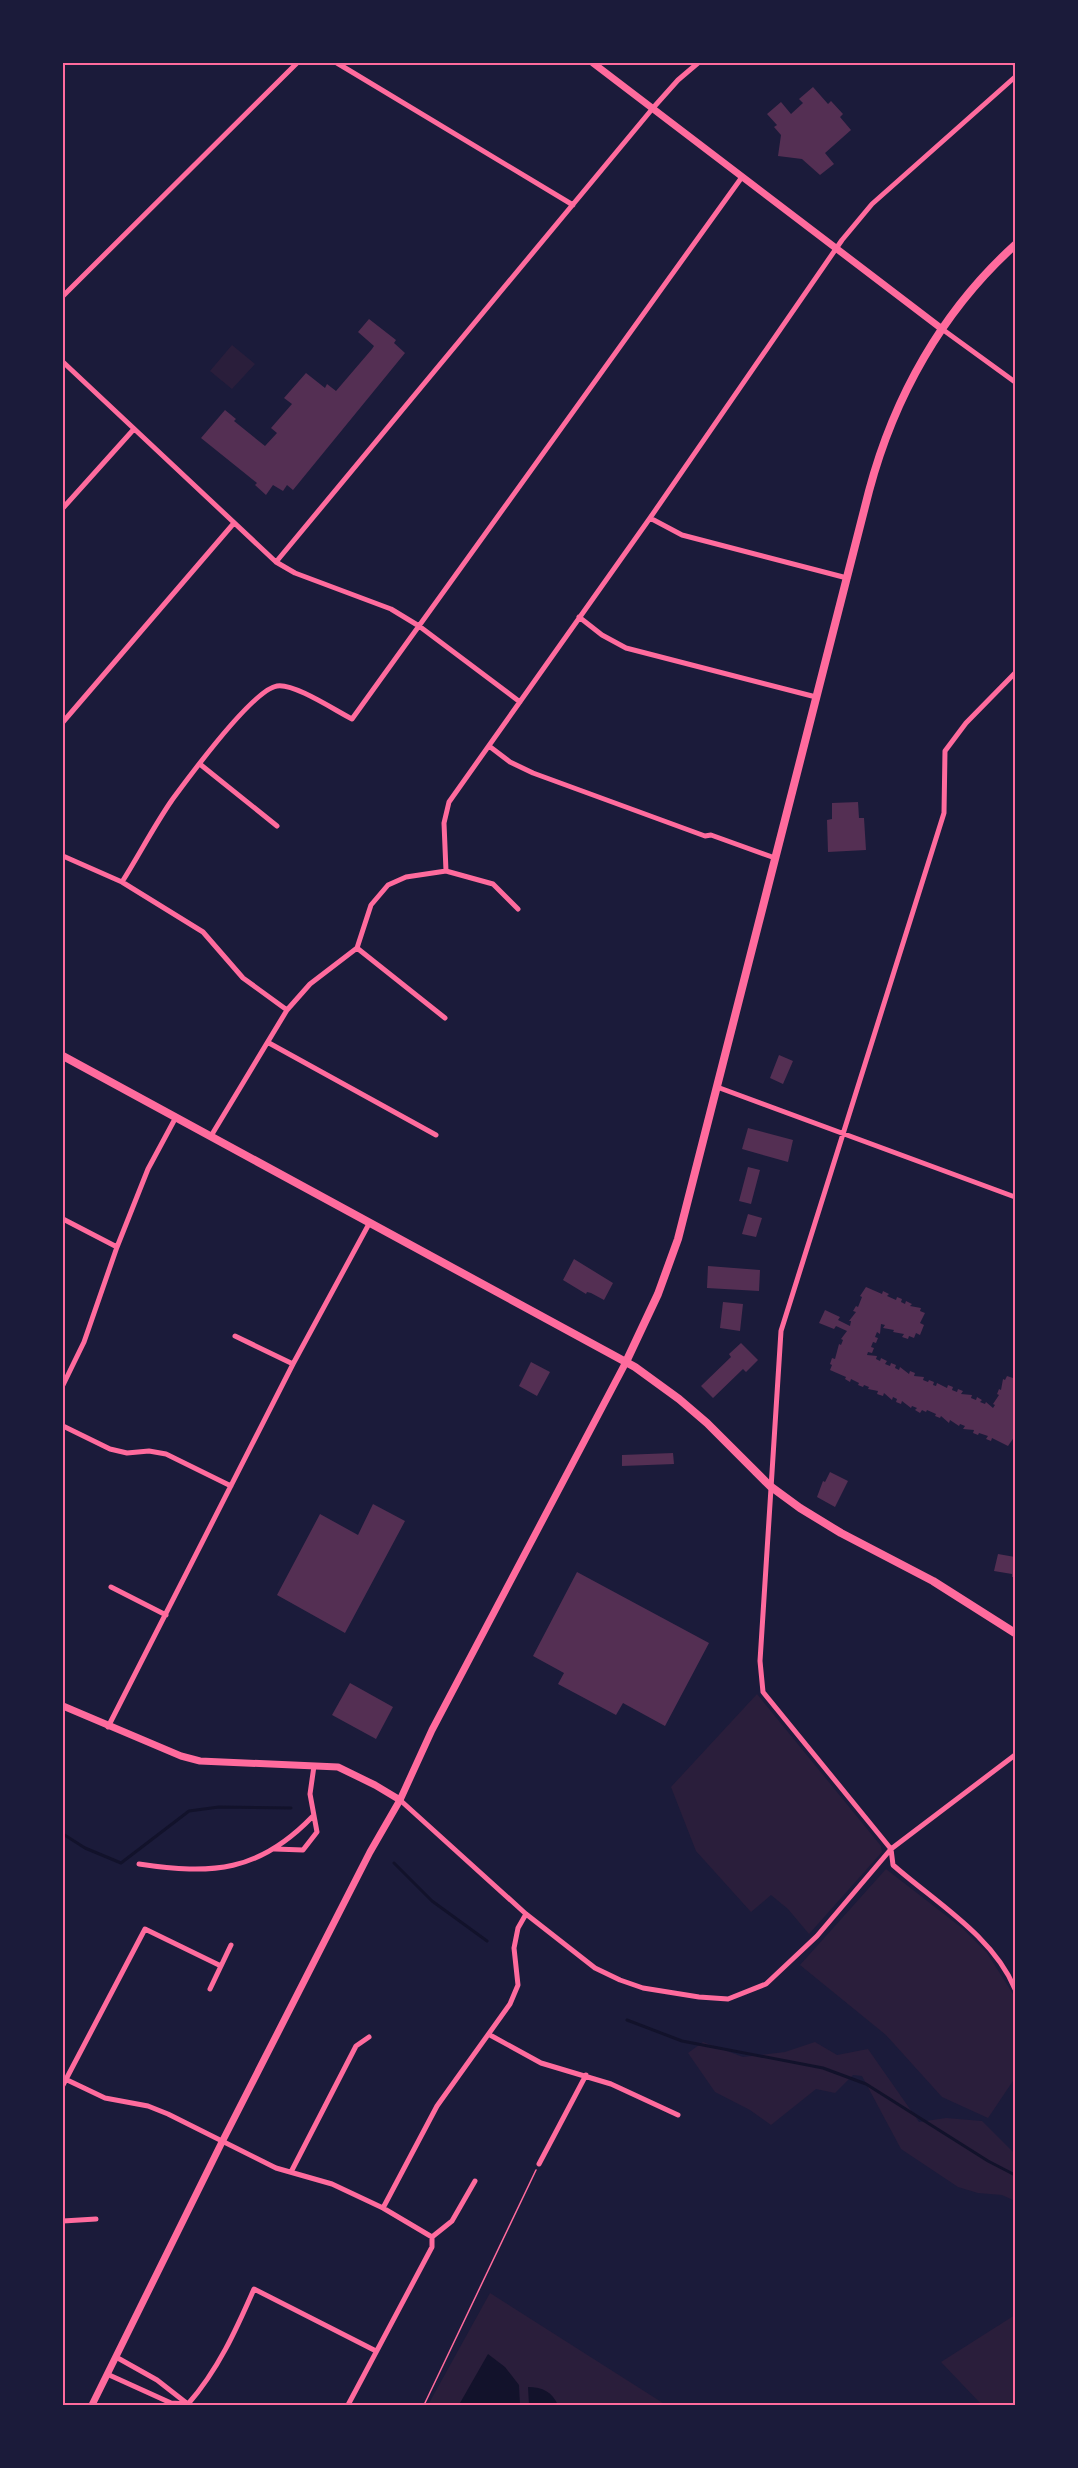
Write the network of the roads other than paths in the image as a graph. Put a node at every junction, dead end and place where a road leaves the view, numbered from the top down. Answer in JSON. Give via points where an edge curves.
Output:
{"nodes":[{"id":1,"x":297,"y":63,"type":"edge"},
{"id":2,"x":337,"y":63,"type":"edge"},
{"id":3,"x":593,"y":63,"type":"edge"},
{"id":4,"x":698,"y":63,"type":"edge"},
{"id":5,"x":1015,"y":77,"type":"edge"},
{"id":6,"x":653,"y":108,"type":"junction"},
{"id":7,"x":742,"y":177,"type":"junction"},
{"id":8,"x":573,"y":205,"type":"junction"},
{"id":9,"x":1015,"y":246,"type":"edge"},
{"id":10,"x":835,"y":249,"type":"junction"},
{"id":11,"x":63,"y":296,"type":"edge"},
{"id":12,"x":942,"y":329,"type":"junction"},
{"id":13,"x":63,"y":362,"type":"edge"},
{"id":14,"x":1015,"y":382,"type":"edge"},
{"id":15,"x":134,"y":429,"type":"junction"},
{"id":16,"x":63,"y":508,"type":"edge"},
{"id":17,"x":650,"y":518,"type":"junction"},
{"id":18,"x":234,"y":523,"type":"junction"},
{"id":19,"x":276,"y":562,"type":"junction"},
{"id":20,"x":846,"y":578,"type":"junction"},
{"id":21,"x":579,"y":617,"type":"junction"},
{"id":22,"x":419,"y":626,"type":"junction"},
{"id":23,"x":1015,"y":673,"type":"edge"},
{"id":24,"x":816,"y":697,"type":"junction"},
{"id":25,"x":520,"y":702,"type":"junction"},
{"id":26,"x":63,"y":722,"type":"edge"},
{"id":27,"x":489,"y":746,"type":"junction"},
{"id":28,"x":201,"y":765,"type":"junction"},
{"id":29,"x":277,"y":826,"type":"dead end"},
{"id":30,"x":63,"y":856,"type":"edge"},
{"id":31,"x":776,"y":858,"type":"junction"},
{"id":32,"x":446,"y":871,"type":"junction"},
{"id":33,"x":122,"y":882,"type":"junction"},
{"id":34,"x":518,"y":909,"type":"dead end"},
{"id":35,"x":357,"y":948,"type":"junction"},
{"id":36,"x":287,"y":1010,"type":"junction"},
{"id":37,"x":445,"y":1018,"type":"dead end"},
{"id":38,"x":269,"y":1043,"type":"junction"},
{"id":39,"x":63,"y":1056,"type":"edge"},
{"id":40,"x":717,"y":1087,"type":"junction"},
{"id":41,"x":176,"y":1117,"type":"junction"},
{"id":42,"x":843,"y":1132,"type":"junction"},
{"id":43,"x":436,"y":1135,"type":"dead end"},
{"id":44,"x":212,"y":1136,"type":"junction"},
{"id":45,"x":1015,"y":1197,"type":"edge"},
{"id":46,"x":63,"y":1219,"type":"edge"},
{"id":47,"x":370,"y":1222,"type":"junction"},
{"id":48,"x":117,"y":1247,"type":"junction"},
{"id":49,"x":236,"y":1336,"type":"dead end"},
{"id":50,"x":626,"y":1362,"type":"junction"},
{"id":51,"x":293,"y":1364,"type":"junction"},
{"id":52,"x":63,"y":1384,"type":"edge"},
{"id":53,"x":63,"y":1425,"type":"edge"},
{"id":54,"x":231,"y":1486,"type":"junction"},
{"id":55,"x":770,"y":1486,"type":"junction"},
{"id":56,"x":111,"y":1587,"type":"dead end"},
{"id":57,"x":166,"y":1615,"type":"junction"},
{"id":58,"x":1015,"y":1633,"type":"edge"},
{"id":59,"x":63,"y":1706,"type":"edge"},
{"id":60,"x":108,"y":1726,"type":"junction"},
{"id":61,"x":1015,"y":1755,"type":"edge"},
{"id":62,"x":314,"y":1766,"type":"junction"},
{"id":63,"x":400,"y":1800,"type":"junction"},
{"id":64,"x":312,"y":1817,"type":"junction"},
{"id":65,"x":273,"y":1849,"type":"junction"},
{"id":66,"x":891,"y":1849,"type":"junction"},
{"id":67,"x":139,"y":1864,"type":"dead end"},
{"id":68,"x":526,"y":1914,"type":"junction"},
{"id":69,"x":231,"y":1945,"type":"dead end"},
{"id":70,"x":221,"y":1966,"type":"junction"},
{"id":71,"x":210,"y":1989,"type":"dead end"},
{"id":72,"x":1015,"y":1989,"type":"edge"},
{"id":73,"x":490,"y":2035,"type":"junction"},
{"id":74,"x":369,"y":2037,"type":"dead end"},
{"id":75,"x":586,"y":2075,"type":"junction"},
{"id":76,"x":64,"y":2081,"type":"edge"},
{"id":77,"x":678,"y":2115,"type":"dead end"},
{"id":78,"x":222,"y":2142,"type":"junction"},
{"id":79,"x":539,"y":2164,"type":"road end"},
{"id":80,"x":291,"y":2172,"type":"junction"},
{"id":81,"x":475,"y":2181,"type":"dead end"},
{"id":82,"x":383,"y":2208,"type":"junction"},
{"id":83,"x":96,"y":2219,"type":"dead end"},
{"id":84,"x":63,"y":2221,"type":"edge"},
{"id":85,"x":432,"y":2237,"type":"junction"},
{"id":86,"x":376,"y":2351,"type":"junction"},
{"id":87,"x":116,"y":2357,"type":"junction"},
{"id":88,"x":107,"y":2373,"type":"junction"},
{"id":89,"x":92,"y":2405,"type":"edge"},
{"id":90,"x":189,"y":2405,"type":"edge"},
{"id":91,"x":348,"y":2405,"type":"edge"}],
"edges":[{"from":1,"to":11,"type":"street"},
{"from":2,"to":8,"type":"street"},
{"from":3,"to":6,"type":"street"},
{"from":4,"to":6,"type":"street"},
{"from":5,"to":10,"type":"street","via":[[872,204]]},
{"from":6,"to":7,"type":"street"},
{"from":6,"to":8,"type":"street"},
{"from":7,"to":10,"type":"street"},
{"from":7,"to":22,"type":"street"},
{"from":8,"to":19,"type":"street"},
{"from":9,"to":12,"type":"main road","via":[[976,285]]},
{"from":10,"to":12,"type":"street"},
{"from":10,"to":17,"type":"street"},
{"from":12,"to":14,"type":"street"},
{"from":12,"to":20,"type":"main road","via":[[910,381],[887,432]]},
{"from":13,"to":15,"type":"street"},
{"from":15,"to":16,"type":"street"},
{"from":15,"to":18,"type":"street"},
{"from":17,"to":20,"type":"street","via":[[682,534]]},
{"from":17,"to":21,"type":"street"},
{"from":18,"to":19,"type":"street"},
{"from":18,"to":26,"type":"street"},
{"from":19,"to":22,"type":"street","via":[[391,609]]},
{"from":20,"to":24,"type":"main road"},
{"from":21,"to":24,"type":"street","via":[[626,648]]},
{"from":21,"to":25,"type":"street"},
{"from":22,"to":25,"type":"street"},
{"from":22,"to":28,"type":"street","via":[[352,719],[294,689],[278,685],[265,690],[248,705]]},
{"from":23,"to":42,"type":"street","via":[[966,723],[945,751],[944,813]]},
{"from":24,"to":31,"type":"main road"},
{"from":25,"to":27,"type":"street"},
{"from":27,"to":31,"type":"street","via":[[533,773]]},
{"from":27,"to":32,"type":"street","via":[[449,802],[444,823]]},
{"from":28,"to":29,"type":"street"},
{"from":28,"to":33,"type":"street","via":[[172,801]]},
{"from":30,"to":33,"type":"street"},
{"from":31,"to":40,"type":"main road"},
{"from":32,"to":34,"type":"street","via":[[493,884]]},
{"from":32,"to":35,"type":"street","via":[[406,877],[388,885],[371,905]]},
{"from":33,"to":36,"type":"street","via":[[202,932],[243,978]]},
{"from":35,"to":36,"type":"street","via":[[310,984]]},
{"from":35,"to":37,"type":"street"},
{"from":36,"to":38,"type":"street"},
{"from":38,"to":43,"type":"street"},
{"from":38,"to":44,"type":"street"},
{"from":39,"to":41,"type":"main road"},
{"from":40,"to":42,"type":"street"},
{"from":40,"to":50,"type":"main road","via":[[676,1247]]},
{"from":41,"to":44,"type":"main road"},
{"from":41,"to":48,"type":"street","via":[[148,1169]]},
{"from":42,"to":45,"type":"street"},
{"from":42,"to":55,"type":"street","via":[[780,1331]]},
{"from":44,"to":47,"type":"main road"},
{"from":46,"to":48,"type":"street"},
{"from":47,"to":50,"type":"main road"},
{"from":47,"to":51,"type":"street"},
{"from":48,"to":52,"type":"street","via":[[84,1342]]},
{"from":49,"to":51,"type":"street"},
{"from":50,"to":55,"type":"main road","via":[[707,1423]]},
{"from":50,"to":63,"type":"street","via":[[432,1730]]},
{"from":51,"to":54,"type":"street"},
{"from":53,"to":54,"type":"street","via":[[110,1449],[166,1454]]},
{"from":54,"to":57,"type":"street"},
{"from":55,"to":58,"type":"main road","via":[[841,1533],[933,1581]]},
{"from":55,"to":66,"type":"street","via":[[760,1661],[763,1692]]},
{"from":56,"to":57,"type":"street"},
{"from":57,"to":60,"type":"street"},
{"from":59,"to":60,"type":"street"},
{"from":60,"to":62,"type":"street","via":[[200,1761]]},
{"from":61,"to":66,"type":"street"},
{"from":62,"to":63,"type":"street","via":[[338,1767]]},
{"from":62,"to":64,"type":"street"},
{"from":63,"to":68,"type":"street"},
{"from":63,"to":78,"type":"street"},
{"from":64,"to":65,"type":"street","via":[[293,1837]]},
{"from":64,"to":65,"type":"street","via":[[316,1832],[303,1850]]},
{"from":65,"to":67,"type":"street","via":[[245,1864],[204,1869],[177,1870]]},
{"from":66,"to":68,"type":"street","via":[[791,1962],[766,1984],[729,1999],[643,1988],[620,1980],[595,1968]]},
{"from":66,"to":72,"type":"street","via":[[893,1865],[978,1936],[1007,1970]]},
{"from":68,"to":73,"type":"street","via":[[514,1948],[518,1985]]},
{"from":69,"to":70,"type":"street"},
{"from":70,"to":71,"type":"street"},
{"from":70,"to":76,"type":"street","via":[[145,1929]]},
{"from":73,"to":75,"type":"street","via":[[541,2063]]},
{"from":73,"to":82,"type":"street","via":[[437,2106]]},
{"from":74,"to":80,"type":"street","via":[[356,2046]]},
{"from":75,"to":77,"type":"street"},
{"from":75,"to":79,"type":"street"},
{"from":76,"to":78,"type":"street","via":[[105,2098],[148,2106]]},
{"from":78,"to":80,"type":"street"},
{"from":78,"to":87,"type":"street"},
{"from":80,"to":82,"type":"street","via":[[332,2184]]},
{"from":81,"to":85,"type":"street","via":[[452,2221]]},
{"from":82,"to":85,"type":"street"},
{"from":83,"to":84,"type":"street"},
{"from":85,"to":86,"type":"street","via":[[432,2247]]},
{"from":86,"to":90,"type":"street","via":[[254,2289],[217,2366]]},
{"from":86,"to":91,"type":"street"},
{"from":87,"to":88,"type":"street"},
{"from":87,"to":90,"type":"street","via":[[157,2380]]},
{"from":88,"to":89,"type":"street"},
{"from":88,"to":90,"type":"street","via":[[171,2403]]}]}
